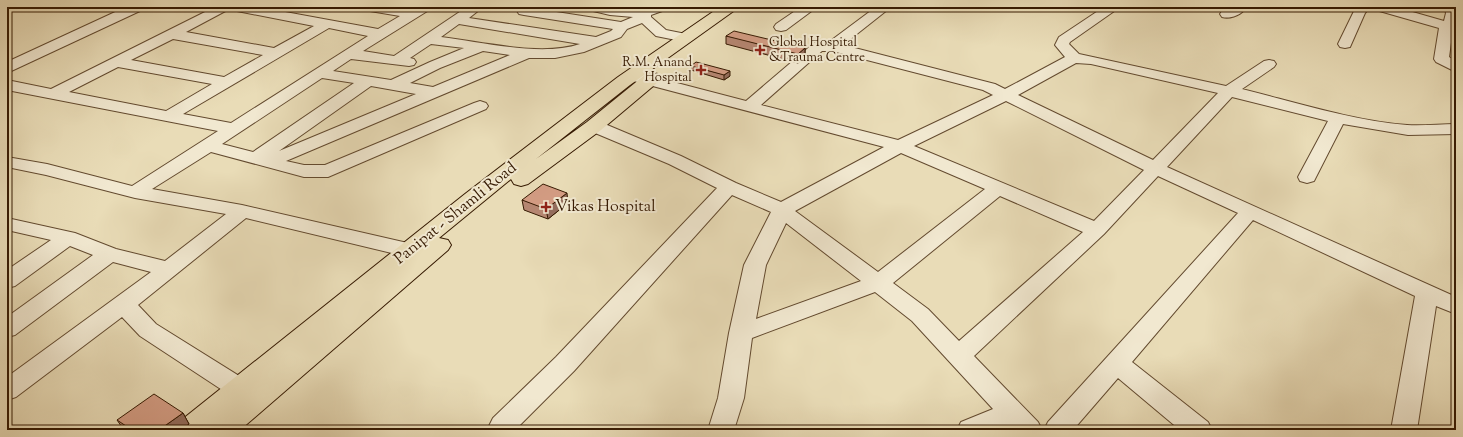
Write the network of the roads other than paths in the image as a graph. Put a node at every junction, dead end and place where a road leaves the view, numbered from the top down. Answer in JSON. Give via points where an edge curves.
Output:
{"nodes":[{"id":1,"x":138,"y":7,"type":"edge"},
{"id":2,"x":224,"y":7,"type":"edge"},
{"id":3,"x":236,"y":7,"type":"edge"},
{"id":4,"x":370,"y":7,"type":"edge"},
{"id":5,"x":476,"y":7,"type":"edge"},
{"id":6,"x":594,"y":7,"type":"edge"},
{"id":7,"x":660,"y":7,"type":"edge"},
{"id":8,"x":730,"y":7,"type":"edge"},
{"id":9,"x":748,"y":7,"type":"edge"},
{"id":10,"x":810,"y":7,"type":"edge"},
{"id":11,"x":884,"y":7,"type":"edge"},
{"id":12,"x":1113,"y":7,"type":"edge"},
{"id":13,"x":1363,"y":7,"type":"edge"},
{"id":14,"x":1381,"y":7,"type":"edge"},
{"id":15,"x":1452,"y":7,"type":"edge"},
{"id":16,"x":527,"y":9,"type":"edge"},
{"id":17,"x":418,"y":11,"type":"edge"},
{"id":18,"x":642,"y":13,"type":"edge"},
{"id":19,"x":458,"y":20,"type":"junction"},
{"id":20,"x":328,"y":23,"type":"junction"},
{"id":21,"x":500,"y":26,"type":"junction"},
{"id":22,"x":622,"y":26,"type":"junction"},
{"id":23,"x":781,"y":27,"type":"dead end"},
{"id":24,"x":1449,"y":31,"type":"edge"},
{"id":25,"x":171,"y":34,"type":"junction"},
{"id":26,"x":380,"y":34,"type":"junction"},
{"id":27,"x":686,"y":38,"type":"junction"},
{"id":28,"x":428,"y":39,"type":"junction"},
{"id":29,"x":597,"y":42,"type":"junction"},
{"id":30,"x":1345,"y":44,"type":"dead end"},
{"id":31,"x":480,"y":47,"type":"junction"},
{"id":32,"x":832,"y":47,"type":"junction"},
{"id":33,"x":277,"y":53,"type":"junction"},
{"id":34,"x":527,"y":53,"type":"junction"},
{"id":35,"x":349,"y":54,"type":"junction"},
{"id":36,"x":1075,"y":58,"type":"junction"},
{"id":37,"x":397,"y":60,"type":"junction"},
{"id":38,"x":117,"y":62,"type":"junction"},
{"id":39,"x":1269,"y":64,"type":"dead end"},
{"id":40,"x":435,"y":65,"type":"junction"},
{"id":41,"x":1456,"y":67,"type":"edge"},
{"id":42,"x":7,"y":68,"type":"edge"},
{"id":43,"x":318,"y":73,"type":"junction"},
{"id":44,"x":640,"y":79,"type":"junction"},
{"id":45,"x":368,"y":81,"type":"junction"},
{"id":46,"x":225,"y":82,"type":"junction"},
{"id":47,"x":396,"y":84,"type":"junction"},
{"id":48,"x":7,"y":86,"type":"edge"},
{"id":49,"x":1229,"y":91,"type":"junction"},
{"id":50,"x":435,"y":92,"type":"junction"},
{"id":51,"x":53,"y":94,"type":"junction"},
{"id":52,"x":1006,"y":95,"type":"junction"},
{"id":53,"x":480,"y":106,"type":"dead end"},
{"id":54,"x":750,"y":106,"type":"junction"},
{"id":55,"x":167,"y":117,"type":"junction"},
{"id":56,"x":1338,"y":118,"type":"junction"},
{"id":57,"x":594,"y":126,"type":"junction"},
{"id":58,"x":233,"y":129,"type":"junction"},
{"id":59,"x":1456,"y":129,"type":"edge"},
{"id":60,"x":209,"y":146,"type":"junction"},
{"id":61,"x":900,"y":146,"type":"junction"},
{"id":62,"x":262,"y":160,"type":"junction"},
{"id":63,"x":7,"y":162,"type":"edge"},
{"id":64,"x":1155,"y":168,"type":"junction"},
{"id":65,"x":1307,"y":177,"type":"dead end"},
{"id":66,"x":729,"y":187,"type":"junction"},
{"id":67,"x":998,"y":188,"type":"junction"},
{"id":68,"x":135,"y":192,"type":"junction"},
{"id":69,"x":782,"y":210,"type":"junction"},
{"id":70,"x":242,"y":211,"type":"junction"},
{"id":71,"x":1250,"y":212,"type":"junction"},
{"id":72,"x":7,"y":224,"type":"edge"},
{"id":73,"x":1097,"y":230,"type":"junction"},
{"id":74,"x":68,"y":238,"type":"junction"},
{"id":75,"x":419,"y":253,"type":"junction"},
{"id":76,"x":109,"y":254,"type":"junction"},
{"id":77,"x":168,"y":269,"type":"junction"},
{"id":78,"x":7,"y":281,"type":"edge"},
{"id":79,"x":879,"y":283,"type":"junction"},
{"id":80,"x":1427,"y":292,"type":"junction"},
{"id":81,"x":124,"y":304,"type":"junction"},
{"id":82,"x":1456,"y":306,"type":"edge"},
{"id":83,"x":7,"y":329,"type":"edge"},
{"id":84,"x":741,"y":333,"type":"junction"},
{"id":85,"x":958,"y":356,"type":"junction"},
{"id":86,"x":1116,"y":364,"type":"junction"},
{"id":87,"x":7,"y":390,"type":"edge"},
{"id":88,"x":248,"y":394,"type":"junction"},
{"id":89,"x":1020,"y":421,"type":"edge"},
{"id":90,"x":189,"y":430,"type":"edge"},
{"id":91,"x":221,"y":430,"type":"edge"},
{"id":92,"x":500,"y":430,"type":"edge"},
{"id":93,"x":721,"y":430,"type":"edge"},
{"id":94,"x":970,"y":430,"type":"edge"},
{"id":95,"x":1057,"y":430,"type":"edge"},
{"id":96,"x":1199,"y":430,"type":"edge"},
{"id":97,"x":1404,"y":430,"type":"edge"}],
"edges":[{"from":1,"to":42,"type":"street"},
{"from":2,"to":25,"type":"street"},
{"from":3,"to":20,"type":"street"},
{"from":4,"to":17,"type":"street"},
{"from":5,"to":19,"type":"street"},
{"from":6,"to":18,"type":"street","via":[[613,12]]},
{"from":7,"to":18,"type":"street"},
{"from":8,"to":27,"type":"highway","name":"Panipat - Shamli Road"},
{"from":9,"to":44,"type":"highway","name":"Panipat - Shamli Road"},
{"from":10,"to":23,"type":"street"},
{"from":11,"to":32,"type":"street"},
{"from":12,"to":36,"type":"street","via":[[1064,40],[1062,45]]},
{"from":13,"to":30,"type":"street"},
{"from":14,"to":24,"type":"street"},
{"from":15,"to":24,"type":"street"},
{"from":16,"to":21,"type":"street"},
{"from":16,"to":22,"type":"street"},
{"from":17,"to":26,"type":"street"},
{"from":18,"to":22,"type":"street"},
{"from":18,"to":27,"type":"street","via":[[660,32]]},
{"from":19,"to":21,"type":"street"},
{"from":19,"to":28,"type":"street"},
{"from":20,"to":26,"type":"street"},
{"from":20,"to":33,"type":"street"},
{"from":21,"to":29,"type":"street"},
{"from":22,"to":29,"type":"street","via":[[616,34]]},
{"from":24,"to":41,"type":"street","via":[[1441,59]]},
{"from":25,"to":33,"type":"street"},
{"from":25,"to":38,"type":"street"},
{"from":26,"to":35,"type":"street"},
{"from":27,"to":44,"type":"highway","name":"Panipat - Shamli Road"},
{"from":28,"to":31,"type":"street"},
{"from":28,"to":37,"type":"street"},
{"from":29,"to":34,"type":"street","via":[[573,52],[547,55]]},
{"from":31,"to":34,"type":"street"},
{"from":31,"to":40,"type":"street"},
{"from":32,"to":52,"type":"street","via":[[984,85]]},
{"from":32,"to":54,"type":"street","via":[[816,47]]},
{"from":33,"to":46,"type":"street"},
{"from":34,"to":50,"type":"street"},
{"from":35,"to":37,"type":"street"},
{"from":35,"to":43,"type":"street"},
{"from":36,"to":49,"type":"street"},
{"from":36,"to":52,"type":"street","via":[[1067,60]]},
{"from":37,"to":40,"type":"street"},
{"from":38,"to":46,"type":"street"},
{"from":38,"to":51,"type":"street"},
{"from":39,"to":49,"type":"street"},
{"from":40,"to":47,"type":"street"},
{"from":43,"to":45,"type":"street"},
{"from":43,"to":58,"type":"street"},
{"from":44,"to":54,"type":"street"},
{"from":44,"to":57,"type":"highway","name":"Panipat - Shamli Road"},
{"from":44,"to":75,"type":"highway","name":"Panipat - Shamli Road","via":[[473,199]]},
{"from":45,"to":47,"type":"street"},
{"from":45,"to":62,"type":"street"},
{"from":46,"to":55,"type":"street"},
{"from":47,"to":50,"type":"street"},
{"from":48,"to":51,"type":"street"},
{"from":49,"to":56,"type":"street"},
{"from":49,"to":64,"type":"street"},
{"from":50,"to":62,"type":"street"},
{"from":51,"to":55,"type":"street"},
{"from":52,"to":61,"type":"street"},
{"from":52,"to":64,"type":"street"},
{"from":53,"to":62,"type":"street","via":[[328,170],[304,171]]},
{"from":54,"to":61,"type":"street"},
{"from":55,"to":58,"type":"street"},
{"from":56,"to":59,"type":"street","via":[[1399,129]]},
{"from":56,"to":65,"type":"street"},
{"from":57,"to":66,"type":"street","via":[[675,160]]},
{"from":57,"to":75,"type":"highway","name":"Panipat - Shamli Road"},
{"from":58,"to":60,"type":"street"},
{"from":60,"to":62,"type":"street"},
{"from":60,"to":68,"type":"street"},
{"from":61,"to":67,"type":"street"},
{"from":61,"to":69,"type":"street"},
{"from":63,"to":68,"type":"street"},
{"from":64,"to":71,"type":"street"},
{"from":64,"to":73,"type":"street"},
{"from":66,"to":69,"type":"street"},
{"from":66,"to":92,"type":"street","via":[[565,364]]},
{"from":67,"to":73,"type":"street"},
{"from":67,"to":79,"type":"street"},
{"from":68,"to":70,"type":"street"},
{"from":69,"to":79,"type":"street"},
{"from":69,"to":84,"type":"street","via":[[755,265]]},
{"from":70,"to":75,"type":"street"},
{"from":70,"to":77,"type":"street"},
{"from":71,"to":80,"type":"street"},
{"from":71,"to":86,"type":"street"},
{"from":72,"to":74,"type":"street"},
{"from":73,"to":85,"type":"street"},
{"from":74,"to":76,"type":"street"},
{"from":74,"to":78,"type":"street"},
{"from":75,"to":88,"type":"highway","name":"Panipat - Shamli Road"},
{"from":76,"to":77,"type":"street"},
{"from":76,"to":83,"type":"street"},
{"from":77,"to":81,"type":"street"},
{"from":79,"to":84,"type":"street"},
{"from":79,"to":85,"type":"street","via":[[920,315]]},
{"from":80,"to":82,"type":"street"},
{"from":80,"to":97,"type":"street"},
{"from":81,"to":87,"type":"street"},
{"from":81,"to":88,"type":"street","via":[[156,336]]},
{"from":84,"to":93,"type":"street","via":[[731,398]]},
{"from":85,"to":89,"type":"street"},
{"from":86,"to":95,"type":"street"},
{"from":86,"to":96,"type":"street"},
{"from":88,"to":90,"type":"highway","name":"Panipat - Shamli Road"},
{"from":88,"to":91,"type":"highway","name":"Panipat - Shamli Road"},
{"from":89,"to":94,"type":"street"}]}
